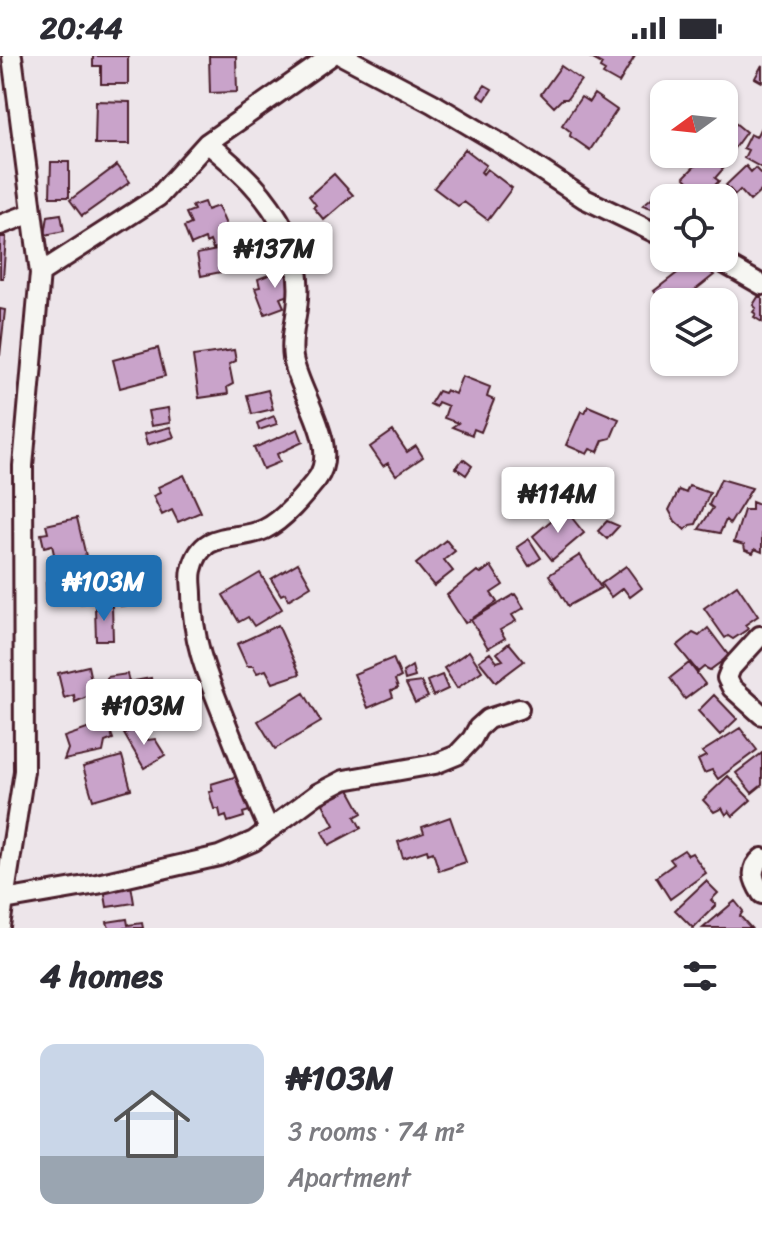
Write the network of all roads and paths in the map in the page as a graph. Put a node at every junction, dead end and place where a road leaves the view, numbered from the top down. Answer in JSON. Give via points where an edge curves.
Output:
{"nodes":[{"id":1,"x":12,"y":56,"type":"edge"},
{"id":2,"x":331,"y":56,"type":"edge"},
{"id":3,"x":343,"y":56,"type":"edge"},
{"id":4,"x":207,"y":143,"type":"junction"},
{"id":5,"x":32,"y":213,"type":"junction"},
{"id":6,"x":0,"y":225,"type":"edge"},
{"id":7,"x":650,"y":230,"type":"edge"},
{"id":8,"x":738,"y":271,"type":"edge"},
{"id":9,"x":40,"y":273,"type":"junction"},
{"id":10,"x":762,"y":285,"type":"edge"},
{"id":11,"x":760,"y":636,"type":"dead end"},
{"id":12,"x":519,"y":709,"type":"dead end"},
{"id":13,"x":762,"y":715,"type":"edge"},
{"id":14,"x":269,"y":829,"type":"junction"},
{"id":15,"x":6,"y":852,"type":"edge"},
{"id":16,"x":762,"y":858,"type":"edge"},
{"id":17,"x":762,"y":894,"type":"edge"},
{"id":18,"x":4,"y":900,"type":"junction"},
{"id":19,"x":0,"y":926,"type":"edge"}],
"edges":[{"from":1,"to":5,"type":"street"},
{"from":2,"to":4,"type":"street"},
{"from":3,"to":7,"type":"street","via":[[483,133],[585,199]]},
{"from":4,"to":9,"type":"street","via":[[158,197]]},
{"from":4,"to":14,"type":"street","via":[[270,202],[288,237],[298,298],[293,359],[326,456],[319,477],[285,513],[264,530],[220,537],[199,551],[191,572],[202,665]]},
{"from":5,"to":6,"type":"street"},
{"from":5,"to":9,"type":"street"},
{"from":8,"to":10,"type":"street"},
{"from":9,"to":15,"type":"street","via":[[23,466],[24,771]]},
{"from":11,"to":13,"type":"street","via":[[727,678]]},
{"from":12,"to":14,"type":"street","via":[[488,719],[457,755],[435,764],[344,780]]},
{"from":14,"to":18,"type":"street","via":[[219,856]]},
{"from":15,"to":18,"type":"street"},
{"from":16,"to":17,"type":"street","via":[[753,873]]},
{"from":18,"to":19,"type":"street"}]}
